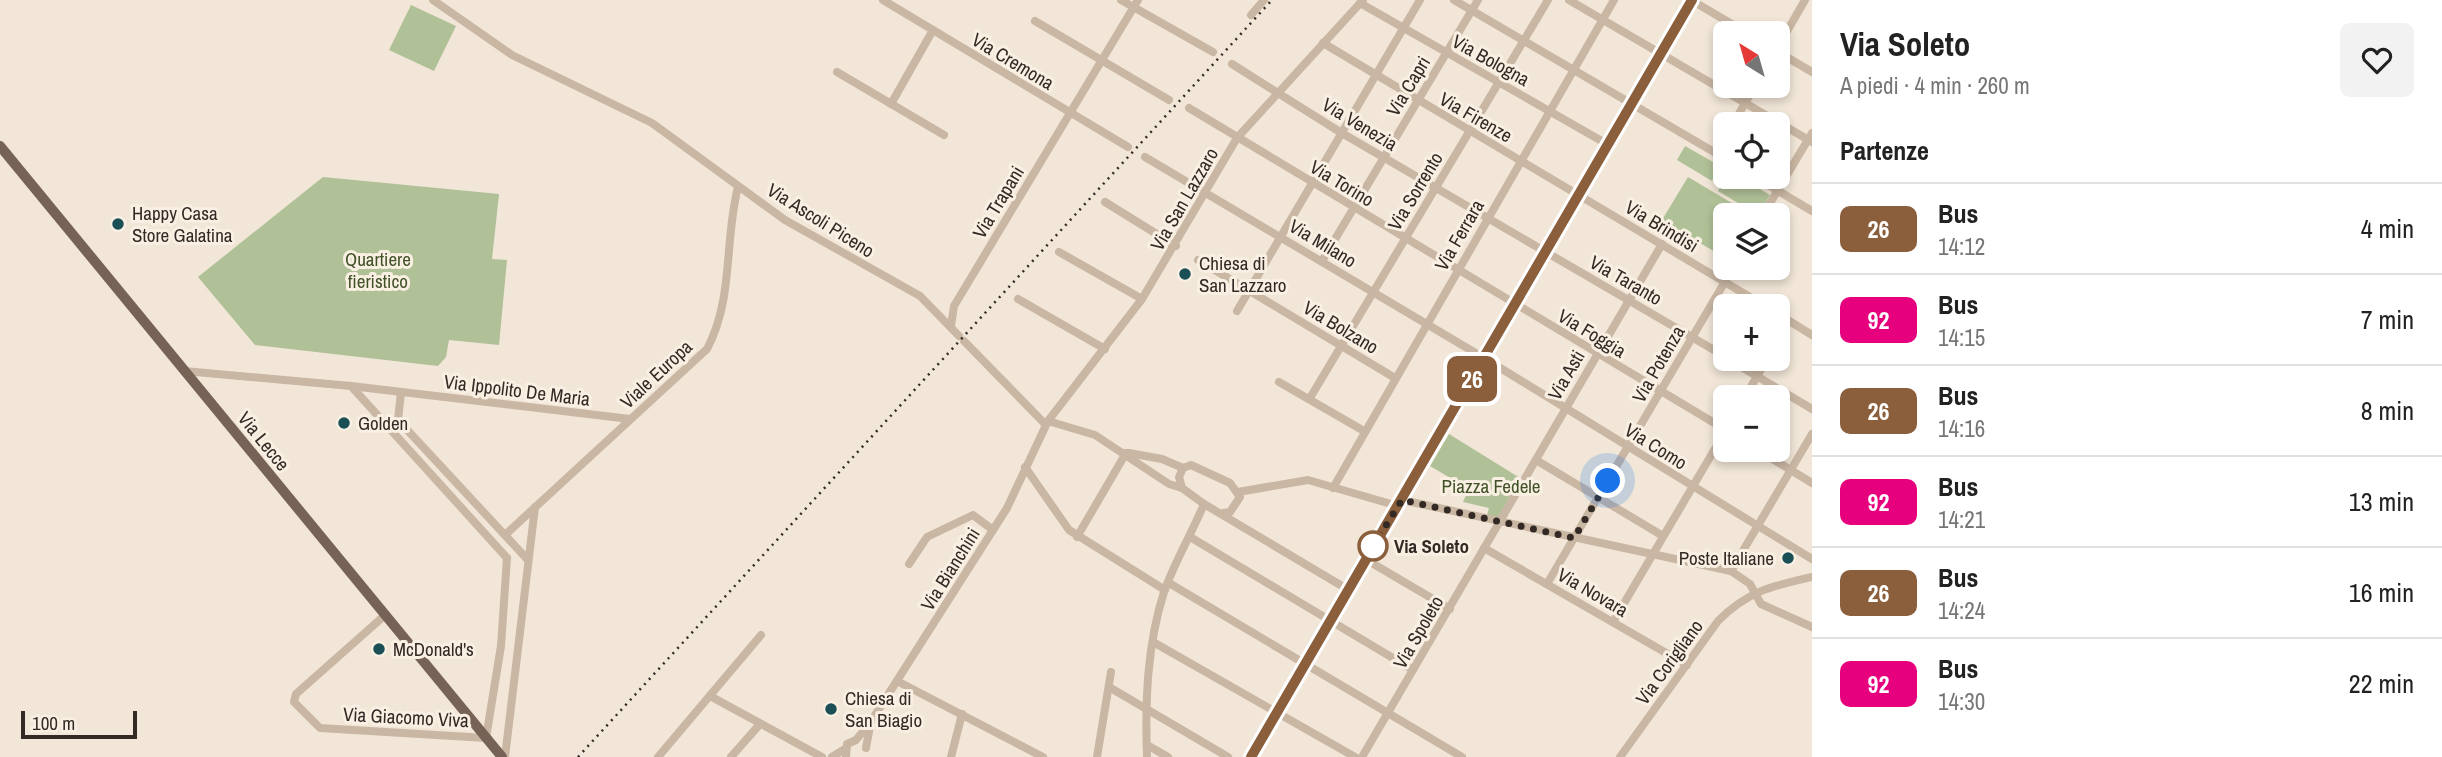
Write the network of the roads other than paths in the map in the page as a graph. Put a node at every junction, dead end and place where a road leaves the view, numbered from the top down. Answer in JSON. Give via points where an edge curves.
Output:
{"nodes":[{"id":1,"x":433,"y":0,"type":"edge"},
{"id":2,"x":883,"y":0,"type":"edge"},
{"id":3,"x":1121,"y":0,"type":"edge"},
{"id":4,"x":1264,"y":0,"type":"edge"},
{"id":5,"x":1420,"y":0,"type":"edge"},
{"id":6,"x":1454,"y":0,"type":"edge"},
{"id":7,"x":1478,"y":0,"type":"edge"},
{"id":8,"x":1548,"y":0,"type":"edge"},
{"id":9,"x":1569,"y":0,"type":"edge"},
{"id":10,"x":1614,"y":0,"type":"edge"},
{"id":11,"x":1691,"y":0,"type":"edge"},
{"id":12,"x":1806,"y":0,"type":"edge"},
{"id":13,"x":1362,"y":2,"type":"edge"},
{"id":14,"x":1812,"y":3,"type":"edge"},
{"id":15,"x":1135,"y":4,"type":"edge"},
{"id":16,"x":1472,"y":10,"type":"junction"},
{"id":17,"x":1251,"y":15,"type":"dead end"},
{"id":18,"x":1035,"y":20,"type":"dead end"},
{"id":19,"x":1603,"y":20,"type":"junction"},
{"id":20,"x":1727,"y":21,"type":"edge"},
{"id":21,"x":1790,"y":28,"type":"edge"},
{"id":22,"x":1402,"y":29,"type":"junction"},
{"id":23,"x":933,"y":30,"type":"junction"},
{"id":24,"x":1523,"y":40,"type":"junction"},
{"id":25,"x":1323,"y":43,"type":"junction"},
{"id":26,"x":1213,"y":52,"type":"dead end"},
{"id":27,"x":1446,"y":53,"type":"junction"},
{"id":28,"x":1660,"y":53,"type":"junction"},
{"id":29,"x":1790,"y":57,"type":"edge"},
{"id":30,"x":1102,"y":61,"type":"junction"},
{"id":31,"x":1232,"y":64,"type":"dead end"},
{"id":32,"x":1573,"y":70,"type":"junction"},
{"id":33,"x":837,"y":72,"type":"dead end"},
{"id":34,"x":1812,"y":72,"type":"edge"},
{"id":35,"x":1373,"y":75,"type":"junction"},
{"id":36,"x":1499,"y":82,"type":"junction"},
{"id":37,"x":1279,"y":92,"type":"junction"},
{"id":38,"x":1748,"y":98,"type":"edge"},
{"id":39,"x":1169,"y":100,"type":"dead end"},
{"id":40,"x":1418,"y":101,"type":"junction"},
{"id":41,"x":1745,"y":103,"type":"junction"},
{"id":42,"x":891,"y":104,"type":"junction"},
{"id":43,"x":1630,"y":104,"type":"junction"},
{"id":44,"x":1189,"y":108,"type":"dead end"},
{"id":45,"x":1549,"y":111,"type":"junction"},
{"id":46,"x":1740,"y":112,"type":"edge"},
{"id":47,"x":1070,"y":114,"type":"junction"},
{"id":48,"x":1469,"y":131,"type":"junction"},
{"id":49,"x":1340,"y":132,"type":"junction"},
{"id":50,"x":944,"y":135,"type":"dead end"},
{"id":51,"x":1237,"y":138,"type":"junction"},
{"id":52,"x":1811,"y":138,"type":"edge"},
{"id":53,"x":1607,"y":144,"type":"junction"},
{"id":54,"x":0,"y":146,"type":"edge"},
{"id":55,"x":1128,"y":148,"type":"dead end"},
{"id":56,"x":1713,"y":152,"type":"edge"},
{"id":57,"x":1145,"y":157,"type":"dead end"},
{"id":58,"x":1384,"y":158,"type":"junction"},
{"id":59,"x":1521,"y":161,"type":"junction"},
{"id":60,"x":1311,"y":183,"type":"junction"},
{"id":61,"x":738,"y":187,"type":"junction"},
{"id":62,"x":1436,"y":187,"type":"junction"},
{"id":63,"x":1778,"y":190,"type":"junction"},
{"id":64,"x":1206,"y":192,"type":"junction"},
{"id":65,"x":1578,"y":195,"type":"junction"},
{"id":66,"x":1105,"y":202,"type":"dead end"},
{"id":67,"x":1770,"y":203,"type":"edge"},
{"id":68,"x":1354,"y":209,"type":"junction"},
{"id":69,"x":1812,"y":211,"type":"edge"},
{"id":70,"x":1487,"y":218,"type":"junction"},
{"id":71,"x":1279,"y":235,"type":"junction"},
{"id":72,"x":1405,"y":240,"type":"junction"},
{"id":73,"x":1662,"y":244,"type":"junction"},
{"id":74,"x":1176,"y":246,"type":"junction"},
{"id":75,"x":1059,"y":252,"type":"dead end"},
{"id":76,"x":1546,"y":252,"type":"junction"},
{"id":77,"x":1198,"y":260,"type":"dead end"},
{"id":78,"x":1322,"y":261,"type":"junction"},
{"id":79,"x":1457,"y":271,"type":"junction"},
{"id":80,"x":1724,"y":282,"type":"junction"},
{"id":81,"x":1249,"y":289,"type":"junction"},
{"id":82,"x":1374,"y":292,"type":"junction"},
{"id":83,"x":1744,"y":294,"type":"edge"},
{"id":84,"x":1018,"y":299,"type":"dead end"},
{"id":85,"x":1142,"y":299,"type":"junction"},
{"id":86,"x":1629,"y":299,"type":"junction"},
{"id":87,"x":932,"y":306,"type":"junction"},
{"id":88,"x":954,"y":306,"type":"junction"},
{"id":89,"x":1515,"y":306,"type":"junction"},
{"id":90,"x":1237,"y":311,"type":"dead end"},
{"id":91,"x":1790,"y":322,"type":"edge"},
{"id":92,"x":1426,"y":324,"type":"junction"},
{"id":93,"x":951,"y":326,"type":"junction"},
{"id":94,"x":1812,"y":335,"type":"edge"},
{"id":95,"x":1692,"y":337,"type":"junction"},
{"id":96,"x":1342,"y":346,"type":"junction"},
{"id":97,"x":1105,"y":349,"type":"junction"},
{"id":98,"x":1713,"y":350,"type":"edge"},
{"id":99,"x":1597,"y":354,"type":"junction"},
{"id":100,"x":1485,"y":358,"type":"junction"},
{"id":101,"x":1749,"y":371,"type":"edge"},
{"id":102,"x":1760,"y":371,"type":"edge"},
{"id":103,"x":184,"y":372,"type":"junction"},
{"id":104,"x":1757,"y":376,"type":"junction"},
{"id":105,"x":1395,"y":377,"type":"junction"},
{"id":106,"x":1279,"y":382,"type":"dead end"},
{"id":107,"x":1752,"y":385,"type":"edge"},
{"id":108,"x":351,"y":386,"type":"junction"},
{"id":109,"x":1660,"y":391,"type":"junction"},
{"id":110,"x":401,"y":392,"type":"junction"},
{"id":111,"x":1310,"y":398,"type":"junction"},
{"id":112,"x":1565,"y":408,"type":"junction"},
{"id":113,"x":1812,"y":409,"type":"edge"},
{"id":114,"x":630,"y":419,"type":"junction"},
{"id":115,"x":398,"y":420,"type":"junction"},
{"id":116,"x":1047,"y":423,"type":"junction"},
{"id":117,"x":1713,"y":423,"type":"edge"},
{"id":118,"x":389,"y":428,"type":"junction"},
{"id":119,"x":1364,"y":431,"type":"junction"},
{"id":120,"x":1812,"y":434,"type":"edge"},
{"id":121,"x":1628,"y":447,"type":"junction"},
{"id":122,"x":1713,"y":450,"type":"edge"},
{"id":123,"x":1126,"y":453,"type":"junction"},
{"id":124,"x":1535,"y":460,"type":"junction"},
{"id":125,"x":1778,"y":462,"type":"edge"},
{"id":126,"x":1025,"y":467,"type":"junction"},
{"id":127,"x":1183,"y":468,"type":"junction"},
{"id":128,"x":1791,"y":470,"type":"junction"},
{"id":129,"x":1812,"y":483,"type":"edge"},
{"id":130,"x":1692,"y":486,"type":"junction"},
{"id":131,"x":1182,"y":488,"type":"junction"},
{"id":132,"x":1333,"y":488,"type":"junction"},
{"id":133,"x":1238,"y":492,"type":"junction"},
{"id":134,"x":1598,"y":498,"type":"junction"},
{"id":135,"x":1400,"y":503,"type":"junction"},
{"id":136,"x":1204,"y":504,"type":"junction"},
{"id":137,"x":535,"y":507,"type":"junction"},
{"id":138,"x":1223,"y":513,"type":"junction"},
{"id":139,"x":1500,"y":522,"type":"junction"},
{"id":140,"x":1758,"y":526,"type":"junction"},
{"id":141,"x":993,"y":530,"type":"junction"},
{"id":142,"x":505,"y":535,"type":"junction"},
{"id":143,"x":1663,"y":536,"type":"junction"},
{"id":144,"x":1077,"y":537,"type":"junction"},
{"id":145,"x":1190,"y":537,"type":"junction"},
{"id":146,"x":1574,"y":538,"type":"junction"},
{"id":147,"x":1484,"y":548,"type":"junction"},
{"id":148,"x":1651,"y":556,"type":"junction"},
{"id":149,"x":507,"y":558,"type":"junction"},
{"id":150,"x":528,"y":559,"type":"junction"},
{"id":151,"x":1365,"y":559,"type":"junction"},
{"id":152,"x":1812,"y":559,"type":"edge"},
{"id":153,"x":909,"y":564,"type":"dead end"},
{"id":154,"x":1731,"y":571,"type":"junction"},
{"id":155,"x":1812,"y":577,"type":"edge"},
{"id":156,"x":1547,"y":584,"type":"junction"},
{"id":157,"x":1167,"y":587,"type":"junction"},
{"id":158,"x":1347,"y":589,"type":"junction"},
{"id":159,"x":1752,"y":593,"type":"junction"},
{"id":160,"x":1450,"y":608,"type":"junction"},
{"id":161,"x":384,"y":616,"type":"junction"},
{"id":162,"x":1329,"y":620,"type":"junction"},
{"id":163,"x":1613,"y":622,"type":"junction"},
{"id":164,"x":1812,"y":627,"type":"edge"},
{"id":165,"x":761,"y":635,"type":"dead end"},
{"id":166,"x":1153,"y":642,"type":"junction"},
{"id":167,"x":1305,"y":664,"type":"junction"},
{"id":168,"x":1687,"y":665,"type":"junction"},
{"id":169,"x":1413,"y":670,"type":"junction"},
{"id":170,"x":1111,"y":671,"type":"dead end"},
{"id":171,"x":897,"y":681,"type":"junction"},
{"id":172,"x":1109,"y":687,"type":"junction"},
{"id":173,"x":710,"y":696,"type":"junction"},
{"id":174,"x":1146,"y":708,"type":"junction"},
{"id":175,"x":493,"y":712,"type":"junction"},
{"id":176,"x":1276,"y":712,"type":"junction"},
{"id":177,"x":1389,"y":713,"type":"junction"},
{"id":178,"x":510,"y":714,"type":"junction"},
{"id":179,"x":962,"y":715,"type":"junction"},
{"id":180,"x":870,"y":723,"type":"junction"},
{"id":181,"x":760,"y":724,"type":"junction"},
{"id":182,"x":486,"y":738,"type":"junction"},
{"id":183,"x":856,"y":740,"type":"junction"},
{"id":184,"x":1147,"y":745,"type":"junction"},
{"id":185,"x":865,"y":752,"type":"edge"},
{"id":186,"x":846,"y":753,"type":"edge"},
{"id":187,"x":733,"y":756,"type":"edge"},
{"id":188,"x":504,"y":757,"type":"edge"},
{"id":189,"x":658,"y":757,"type":"edge"},
{"id":190,"x":822,"y":757,"type":"edge"},
{"id":191,"x":832,"y":757,"type":"edge"},
{"id":192,"x":951,"y":757,"type":"edge"},
{"id":193,"x":1043,"y":757,"type":"edge"},
{"id":194,"x":1097,"y":757,"type":"edge"},
{"id":195,"x":1147,"y":757,"type":"edge"},
{"id":196,"x":1168,"y":757,"type":"edge"},
{"id":197,"x":1228,"y":757,"type":"edge"},
{"id":198,"x":1251,"y":757,"type":"edge"},
{"id":199,"x":1355,"y":757,"type":"edge"},
{"id":200,"x":1362,"y":757,"type":"edge"},
{"id":201,"x":1462,"y":757,"type":"edge"},
{"id":202,"x":1620,"y":757,"type":"edge"}],
"edges":[{"from":1,"to":61,"type":"street","name":"Via Ascoli Piceno","via":[[512,55],[663,131]]},
{"from":2,"to":23,"type":"street","name":"Via Cremona"},
{"from":3,"to":15,"type":"street"},
{"from":4,"to":17,"type":"street"},
{"from":5,"to":22,"type":"street"},
{"from":6,"to":16,"type":"street"},
{"from":7,"to":16,"type":"street","name":"Via Capri"},
{"from":8,"to":24,"type":"street","name":"Via Sorrento"},
{"from":9,"to":19,"type":"street"},
{"from":10,"to":19,"type":"street","name":"Via Ferrara"},
{"from":11,"to":20,"type":"street"},
{"from":11,"to":28,"type":"street"},
{"from":12,"to":14,"type":"street"},
{"from":12,"to":21,"type":"street"},
{"from":13,"to":22,"type":"street","name":"Via Bologna"},
{"from":13,"to":25,"type":"street","name":"Via San Lazzaro"},
{"from":15,"to":26,"type":"street"},
{"from":15,"to":30,"type":"street","name":"Via Trapani"},
{"from":16,"to":24,"type":"street"},
{"from":16,"to":27,"type":"street","name":"Via Capri"},
{"from":18,"to":30,"type":"street"},
{"from":19,"to":28,"type":"street"},
{"from":19,"to":32,"type":"street","name":"Via Ferrara"},
{"from":22,"to":27,"type":"street","name":"Via Bologna"},
{"from":22,"to":35,"type":"street"},
{"from":23,"to":42,"type":"street"},
{"from":23,"to":47,"type":"street","name":"Via Cremona"},
{"from":24,"to":32,"type":"street"},
{"from":24,"to":36,"type":"street","name":"Via Sorrento"},
{"from":25,"to":35,"type":"street","name":"Via Firenze"},
{"from":25,"to":37,"type":"street","name":"Via San Lazzaro"},
{"from":27,"to":36,"type":"street","name":"Via Bologna"},
{"from":27,"to":40,"type":"street","name":"Via Capri"},
{"from":28,"to":41,"type":"street"},
{"from":28,"to":43,"type":"street"},
{"from":29,"to":34,"type":"street"},
{"from":30,"to":39,"type":"street"},
{"from":30,"to":47,"type":"street","name":"Via Trapani"},
{"from":31,"to":37,"type":"street","name":"Via Venezia"},
{"from":32,"to":43,"type":"street"},
{"from":32,"to":45,"type":"street","name":"Via Ferrara"},
{"from":33,"to":42,"type":"street"},
{"from":35,"to":40,"type":"street","name":"Via Firenze"},
{"from":35,"to":49,"type":"street"},
{"from":36,"to":45,"type":"street","name":"Via Bologna"},
{"from":36,"to":48,"type":"street","name":"Via Sorrento"},
{"from":37,"to":49,"type":"street","name":"Via Venezia"},
{"from":37,"to":51,"type":"street","name":"Via San Lazzaro"},
{"from":38,"to":41,"type":"street"},
{"from":40,"to":48,"type":"street","name":"Via Firenze"},
{"from":40,"to":58,"type":"street","name":"Via Capri"},
{"from":41,"to":46,"type":"street"},
{"from":41,"to":52,"type":"street"},
{"from":42,"to":50,"type":"street"},
{"from":43,"to":53,"type":"street"},
{"from":43,"to":56,"type":"street"},
{"from":44,"to":51,"type":"street","name":"Via Torino"},
{"from":45,"to":53,"type":"street","name":"Via Bologna"},
{"from":45,"to":59,"type":"street","name":"Via Ferrara"},
{"from":47,"to":55,"type":"street","name":"Via Cremona"},
{"from":47,"to":88,"type":"street","name":"Via Trapani"},
{"from":48,"to":59,"type":"street","name":"Via Firenze"},
{"from":48,"to":62,"type":"street","name":"Via Sorrento"},
{"from":49,"to":58,"type":"street","name":"Via Venezia"},
{"from":49,"to":60,"type":"street"},
{"from":51,"to":60,"type":"street","name":"Via Torino"},
{"from":51,"to":64,"type":"street","name":"Via San Lazzaro"},
{"from":52,"to":63,"type":"street"},
{"from":53,"to":65,"type":"street"},
{"from":54,"to":103,"type":"main road","name":"Via Lecce"},
{"from":57,"to":64,"type":"street","name":"Via Milano"},
{"from":58,"to":62,"type":"street","name":"Via Venezia"},
{"from":58,"to":68,"type":"street","name":"Via Capri"},
{"from":59,"to":65,"type":"street","name":"Via Firenze"},
{"from":59,"to":70,"type":"street","name":"Via Ferrara"},
{"from":60,"to":68,"type":"street","name":"Via Torino"},
{"from":60,"to":71,"type":"street"},
{"from":61,"to":87,"type":"street","name":"Via Ascoli Piceno","via":[[785,220]]},
{"from":61,"to":114,"type":"street","name":"Viale Europa","via":[[723,307],[715,333],[706,349]]},
{"from":62,"to":70,"type":"street","name":"Via Venezia"},
{"from":62,"to":72,"type":"street","name":"Via Sorrento"},
{"from":63,"to":67,"type":"street"},
{"from":63,"to":69,"type":"street"},
{"from":64,"to":71,"type":"street","name":"Via Milano"},
{"from":64,"to":74,"type":"street","name":"Via San Lazzaro"},
{"from":65,"to":73,"type":"street","name":"Via Brindisi"},
{"from":65,"to":76,"type":"street"},
{"from":66,"to":74,"type":"street"},
{"from":68,"to":72,"type":"street","name":"Via Torino"},
{"from":68,"to":78,"type":"street","name":"Via Capri"},
{"from":70,"to":76,"type":"street","name":"Via Venezia"},
{"from":70,"to":79,"type":"street","name":"Via Ferrara"},
{"from":71,"to":78,"type":"street","name":"Via Milano"},
{"from":71,"to":81,"type":"street"},
{"from":72,"to":79,"type":"street","name":"Via Torino"},
{"from":72,"to":82,"type":"street","name":"Via Sorrento"},
{"from":73,"to":80,"type":"street","name":"Via Brindisi"},
{"from":73,"to":86,"type":"street","name":"Via Asti"},
{"from":74,"to":85,"type":"street","name":"Via San Lazzaro"},
{"from":75,"to":85,"type":"street"},
{"from":76,"to":86,"type":"street","name":"Via Taranto"},
{"from":76,"to":89,"type":"street"},
{"from":77,"to":81,"type":"street","name":"Via Bolzano"},
{"from":78,"to":82,"type":"street","name":"Via Milano"},
{"from":79,"to":89,"type":"street","name":"Via Torino"},
{"from":79,"to":92,"type":"street","name":"Via Ferrara"},
{"from":80,"to":83,"type":"street","name":"Via Brindisi"},
{"from":80,"to":95,"type":"street","name":"Via Potenza"},
{"from":81,"to":90,"type":"street"},
{"from":81,"to":96,"type":"street","name":"Via Bolzano"},
{"from":82,"to":92,"type":"street","name":"Via Milano"},
{"from":82,"to":96,"type":"street","name":"Via Sorrento"},
{"from":84,"to":97,"type":"street"},
{"from":85,"to":97,"type":"street","name":"Via San Lazzaro"},
{"from":86,"to":95,"type":"street","name":"Via Taranto"},
{"from":86,"to":99,"type":"street","name":"Via Asti"},
{"from":87,"to":88,"type":"street"},
{"from":87,"to":93,"type":"street","name":"Via Ascoli Piceno"},
{"from":88,"to":93,"type":"street","name":"Via Trapani"},
{"from":89,"to":99,"type":"street","name":"Via Foggia"},
{"from":89,"to":100,"type":"street"},
{"from":91,"to":94,"type":"street"},
{"from":92,"to":100,"type":"street","name":"Via Milano"},
{"from":92,"to":105,"type":"street","name":"Via Ferrara"},
{"from":93,"to":116,"type":"street","name":"Via Ascoli Piceno"},
{"from":95,"to":98,"type":"street","name":"Via Taranto"},
{"from":95,"to":109,"type":"street","name":"Via Potenza"},
{"from":96,"to":105,"type":"street","name":"Via Bolzano"},
{"from":96,"to":111,"type":"street","name":"Via Sorrento"},
{"from":97,"to":116,"type":"street","name":"Via San Lazzaro"},
{"from":99,"to":109,"type":"street","name":"Via Foggia"},
{"from":99,"to":112,"type":"street","name":"Via Asti"},
{"from":100,"to":112,"type":"street","name":"Via Como"},
{"from":100,"to":135,"type":"street"},
{"from":101,"to":104,"type":"street","name":"Via Taranto"},
{"from":102,"to":104,"type":"street"},
{"from":103,"to":108,"type":"street","name":"Via Ippolito De Maria"},
{"from":103,"to":161,"type":"main road","name":"Via Lecce"},
{"from":104,"to":107,"type":"street"},
{"from":104,"to":113,"type":"street","name":"Via Taranto"},
{"from":105,"to":119,"type":"street","name":"Via Ferrara"},
{"from":106,"to":111,"type":"street"},
{"from":108,"to":110,"type":"street","name":"Via Ippolito De Maria"},
{"from":108,"to":118,"type":"street"},
{"from":109,"to":117,"type":"street","name":"Via Foggia"},
{"from":109,"to":121,"type":"street","name":"Via Potenza"},
{"from":110,"to":114,"type":"street","name":"Via Ippolito De Maria"},
{"from":110,"to":115,"type":"street"},
{"from":111,"to":119,"type":"street"},
{"from":112,"to":121,"type":"street","name":"Via Como"},
{"from":112,"to":124,"type":"street","name":"Via Asti"},
{"from":114,"to":137,"type":"street","name":"Viale Europa"},
{"from":115,"to":118,"type":"street"},
{"from":115,"to":142,"type":"street"},
{"from":116,"to":123,"type":"street","via":[[1095,435]]},
{"from":116,"to":126,"type":"street","name":"Via Bianchini"},
{"from":118,"to":149,"type":"street"},
{"from":119,"to":132,"type":"street","name":"Via Ferrara"},
{"from":120,"to":128,"type":"street"},
{"from":121,"to":130,"type":"street","name":"Via Como"},
{"from":121,"to":134,"type":"street","name":"Via Potenza"},
{"from":122,"to":130,"type":"street"},
{"from":123,"to":127,"type":"street"},
{"from":123,"to":131,"type":"street"},
{"from":123,"to":144,"type":"street"},
{"from":124,"to":134,"type":"street"},
{"from":124,"to":139,"type":"street","name":"Via Asti"},
{"from":125,"to":128,"type":"street"},
{"from":126,"to":141,"type":"street","name":"Via Bianchini"},
{"from":126,"to":144,"type":"street"},
{"from":127,"to":131,"type":"street","via":[[1179,477]]},
{"from":127,"to":133,"type":"street","via":[[1191,464],[1207,470]]},
{"from":128,"to":129,"type":"street"},
{"from":128,"to":140,"type":"street"},
{"from":130,"to":140,"type":"street","name":"Via Como"},
{"from":130,"to":143,"type":"street"},
{"from":131,"to":136,"type":"street"},
{"from":132,"to":133,"type":"street","via":[[1308,480]]},
{"from":132,"to":135,"type":"street"},
{"from":133,"to":138,"type":"street","via":[[1237,505]]},
{"from":134,"to":143,"type":"street"},
{"from":134,"to":146,"type":"street","name":"Via Potenza"},
{"from":135,"to":139,"type":"street"},
{"from":135,"to":151,"type":"street"},
{"from":136,"to":138,"type":"street"},
{"from":136,"to":145,"type":"street"},
{"from":137,"to":142,"type":"street","name":"Viale Europa"},
{"from":137,"to":150,"type":"street"},
{"from":138,"to":158,"type":"street"},
{"from":139,"to":146,"type":"street"},
{"from":139,"to":147,"type":"street","name":"Via Spoleto"},
{"from":140,"to":152,"type":"street","name":"Via Como"},
{"from":140,"to":154,"type":"street"},
{"from":141,"to":153,"type":"street","via":[[973,515],[927,537]]},
{"from":141,"to":171,"type":"street","name":"Via Bianchini"},
{"from":142,"to":150,"type":"street"},
{"from":143,"to":148,"type":"street"},
{"from":144,"to":157,"type":"street"},
{"from":145,"to":157,"type":"street"},
{"from":145,"to":162,"type":"street"},
{"from":146,"to":148,"type":"street"},
{"from":146,"to":156,"type":"street","name":"Via Potenza"},
{"from":147,"to":156,"type":"street","name":"Via Novara"},
{"from":147,"to":160,"type":"street","name":"Via Spoleto"},
{"from":148,"to":154,"type":"street"},
{"from":148,"to":163,"type":"street"},
{"from":149,"to":150,"type":"street"},
{"from":149,"to":175,"type":"street"},
{"from":150,"to":178,"type":"street"},
{"from":151,"to":158,"type":"street"},
{"from":151,"to":160,"type":"street"},
{"from":154,"to":159,"type":"street","via":[[1750,584]]},
{"from":155,"to":159,"type":"street"},
{"from":156,"to":163,"type":"street","name":"Via Novara"},
{"from":157,"to":166,"type":"street"},
{"from":157,"to":167,"type":"street"},
{"from":158,"to":162,"type":"street"},
{"from":159,"to":164,"type":"street","via":[[1770,610]]},
{"from":159,"to":168,"type":"street","name":"Via Corigliano","via":[[1718,621]]},
{"from":160,"to":169,"type":"street","name":"Via Spoleto"},
{"from":161,"to":182,"type":"main road","name":"Via Lecce"},
{"from":161,"to":182,"type":"street","name":"Via Giacomo Viva","via":[[296,694],[298,709],[320,728]]},
{"from":162,"to":167,"type":"street"},
{"from":162,"to":169,"type":"street"},
{"from":163,"to":168,"type":"street","name":"Via Novara"},
{"from":165,"to":173,"type":"street"},
{"from":166,"to":174,"type":"street"},
{"from":166,"to":176,"type":"street"},
{"from":167,"to":176,"type":"street"},
{"from":167,"to":177,"type":"street"},
{"from":168,"to":202,"type":"street","name":"Via Corigliano"},
{"from":169,"to":177,"type":"street","name":"Via Spoleto"},
{"from":170,"to":172,"type":"street"},
{"from":171,"to":179,"type":"street"},
{"from":171,"to":180,"type":"street","name":"Via Bianchini"},
{"from":172,"to":174,"type":"street"},
{"from":172,"to":194,"type":"street"},
{"from":173,"to":181,"type":"street"},
{"from":173,"to":189,"type":"street"},
{"from":174,"to":184,"type":"street"},
{"from":174,"to":197,"type":"street"},
{"from":175,"to":178,"type":"street"},
{"from":175,"to":182,"type":"street"},
{"from":176,"to":198,"type":"street"},
{"from":176,"to":199,"type":"street"},
{"from":177,"to":200,"type":"street","name":"Via Spoleto"},
{"from":177,"to":201,"type":"street"},
{"from":178,"to":188,"type":"street"},
{"from":179,"to":192,"type":"street"},
{"from":179,"to":193,"type":"street"},
{"from":180,"to":183,"type":"street","name":"Via Bianchini"},
{"from":180,"to":185,"type":"street"},
{"from":181,"to":187,"type":"street"},
{"from":181,"to":190,"type":"street"},
{"from":182,"to":188,"type":"main road","name":"Via Lecce"},
{"from":183,"to":185,"type":"street"},
{"from":183,"to":186,"type":"street","name":"Via Bianchini"},
{"from":184,"to":195,"type":"street"},
{"from":184,"to":196,"type":"street"},
{"from":186,"to":191,"type":"street","name":"Via Bianchini"}]}
